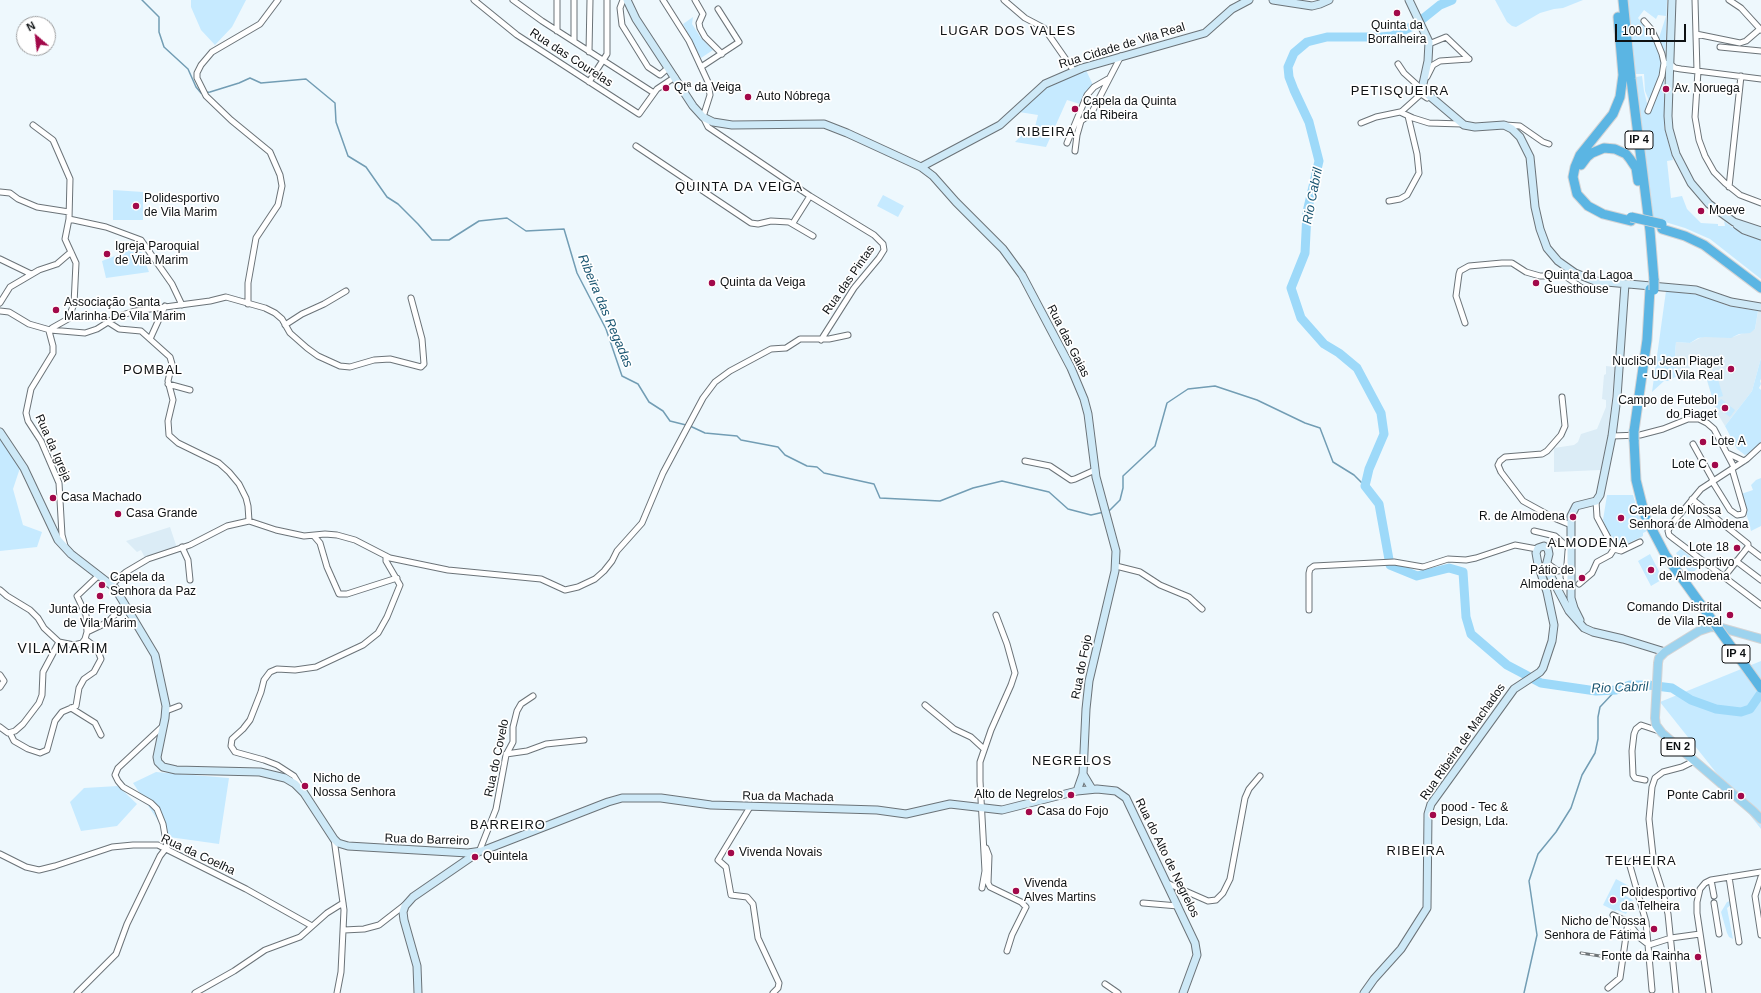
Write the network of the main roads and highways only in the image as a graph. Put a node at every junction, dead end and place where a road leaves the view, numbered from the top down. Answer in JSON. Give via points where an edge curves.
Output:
{"nodes":[{"id":1,"x":1618,"y":0,"type":"edge"},
{"id":2,"x":1623,"y":0,"type":"edge"},
{"id":3,"x":1631,"y":219,"type":"junction"},
{"id":4,"x":1662,"y":226,"type":"junction"},
{"id":5,"x":1648,"y":247,"type":"junction"},
{"id":6,"x":1652,"y":280,"type":"junction"},
{"id":7,"x":1761,"y":282,"type":"edge"},
{"id":8,"x":1761,"y":288,"type":"edge"},
{"id":9,"x":1713,"y":619,"type":"junction"},
{"id":10,"x":1761,"y":639,"type":"edge"},
{"id":11,"x":1761,"y":683,"type":"edge"},
{"id":12,"x":1761,"y":688,"type":"edge"},
{"id":13,"x":1761,"y":819,"type":"edge"}],
"edges":[{"from":1,"to":3,"type":"highway","via":[[1622,91],[1613,114],[1580,155],[1573,177],[1577,194],[1588,206],[1603,214]]},
{"from":1,"to":5,"type":"highway","number":"IP 4"},
{"from":2,"to":6,"type":"highway","number":"IP 4","via":[[1650,231]]},
{"from":3,"to":4,"type":"highway"},
{"from":3,"to":5,"type":"highway","via":[[1595,206],[1582,192],[1578,180],[1580,168],[1582,162],[1592,153],[1604,148],[1615,149],[1626,154],[1634,164]]},
{"from":4,"to":7,"type":"highway","via":[[1690,233],[1707,242]]},
{"from":4,"to":8,"type":"highway","via":[[1700,242]]},
{"from":5,"to":6,"type":"highway","number":"IP 4"},
{"from":6,"to":9,"type":"highway","number":"IP 4","via":[[1636,435],[1640,478],[1648,515],[1668,554]]},
{"from":9,"to":11,"type":"highway","number":"IP 4","bridge":true},
{"from":9,"to":12,"type":"highway","number":"IP 4","bridge":true},
{"from":10,"to":13,"type":"main road","number":"EN 2","via":[[1711,627],[1699,631],[1665,652],[1659,658],[1655,716],[1660,731]]}]}
